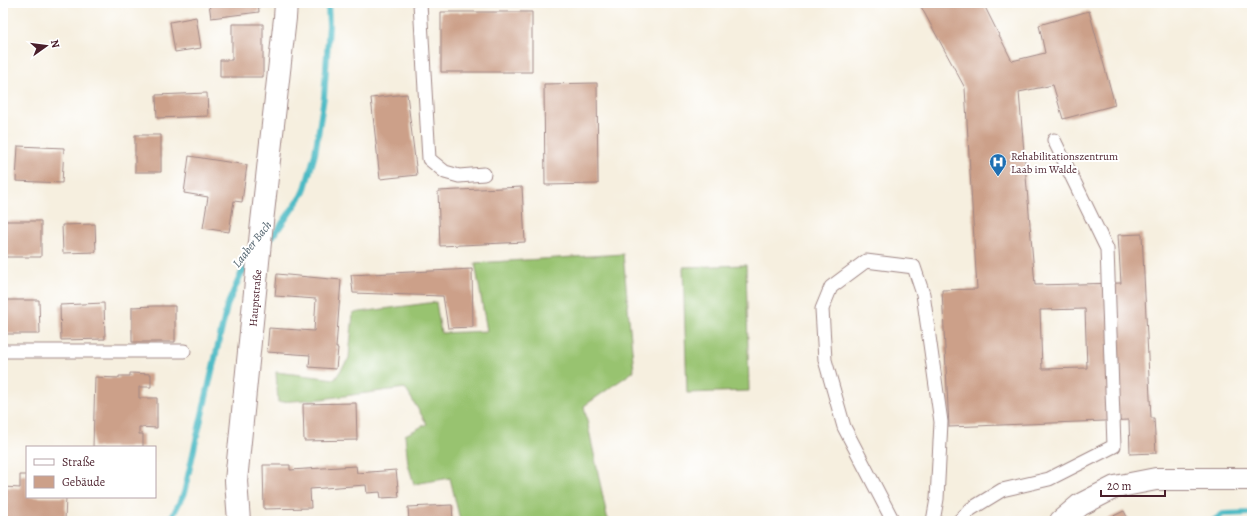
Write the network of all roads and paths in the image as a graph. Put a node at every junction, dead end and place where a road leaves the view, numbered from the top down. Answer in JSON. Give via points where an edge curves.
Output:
{"nodes":[{"id":1,"x":286,"y":3,"type":"edge"},
{"id":2,"x":420,"y":3,"type":"edge"},
{"id":3,"x":1054,"y":140,"type":"dead end"},
{"id":4,"x":484,"y":174,"type":"dead end"},
{"id":5,"x":184,"y":350,"type":"dead end"},
{"id":6,"x":3,"y":351,"type":"edge"},
{"id":7,"x":1252,"y":479,"type":"edge"},
{"id":8,"x":239,"y":521,"type":"edge"},
{"id":9,"x":893,"y":521,"type":"edge"},
{"id":10,"x":933,"y":521,"type":"edge"},
{"id":11,"x":959,"y":521,"type":"edge"},
{"id":12,"x":1061,"y":521,"type":"edge"}],
"edges":[{"from":1,"to":8,"type":"street","name":"Hauptstraße","via":[[236,481]]},
{"from":2,"to":4,"type":"lane","via":[[429,158],[445,172],[459,176]]},
{"from":3,"to":11,"type":"lane","via":[[1107,249],[1114,446],[1049,479],[1002,490],[971,509]]},
{"from":5,"to":6,"type":"lane"},
{"from":7,"to":12,"type":"street","via":[[1156,479],[1115,486],[1080,505]]},
{"from":9,"to":10,"type":"lane","via":[[844,427],[825,360],[822,309],[831,287],[866,260],[914,267],[923,294],[941,422],[938,499]]}]}
